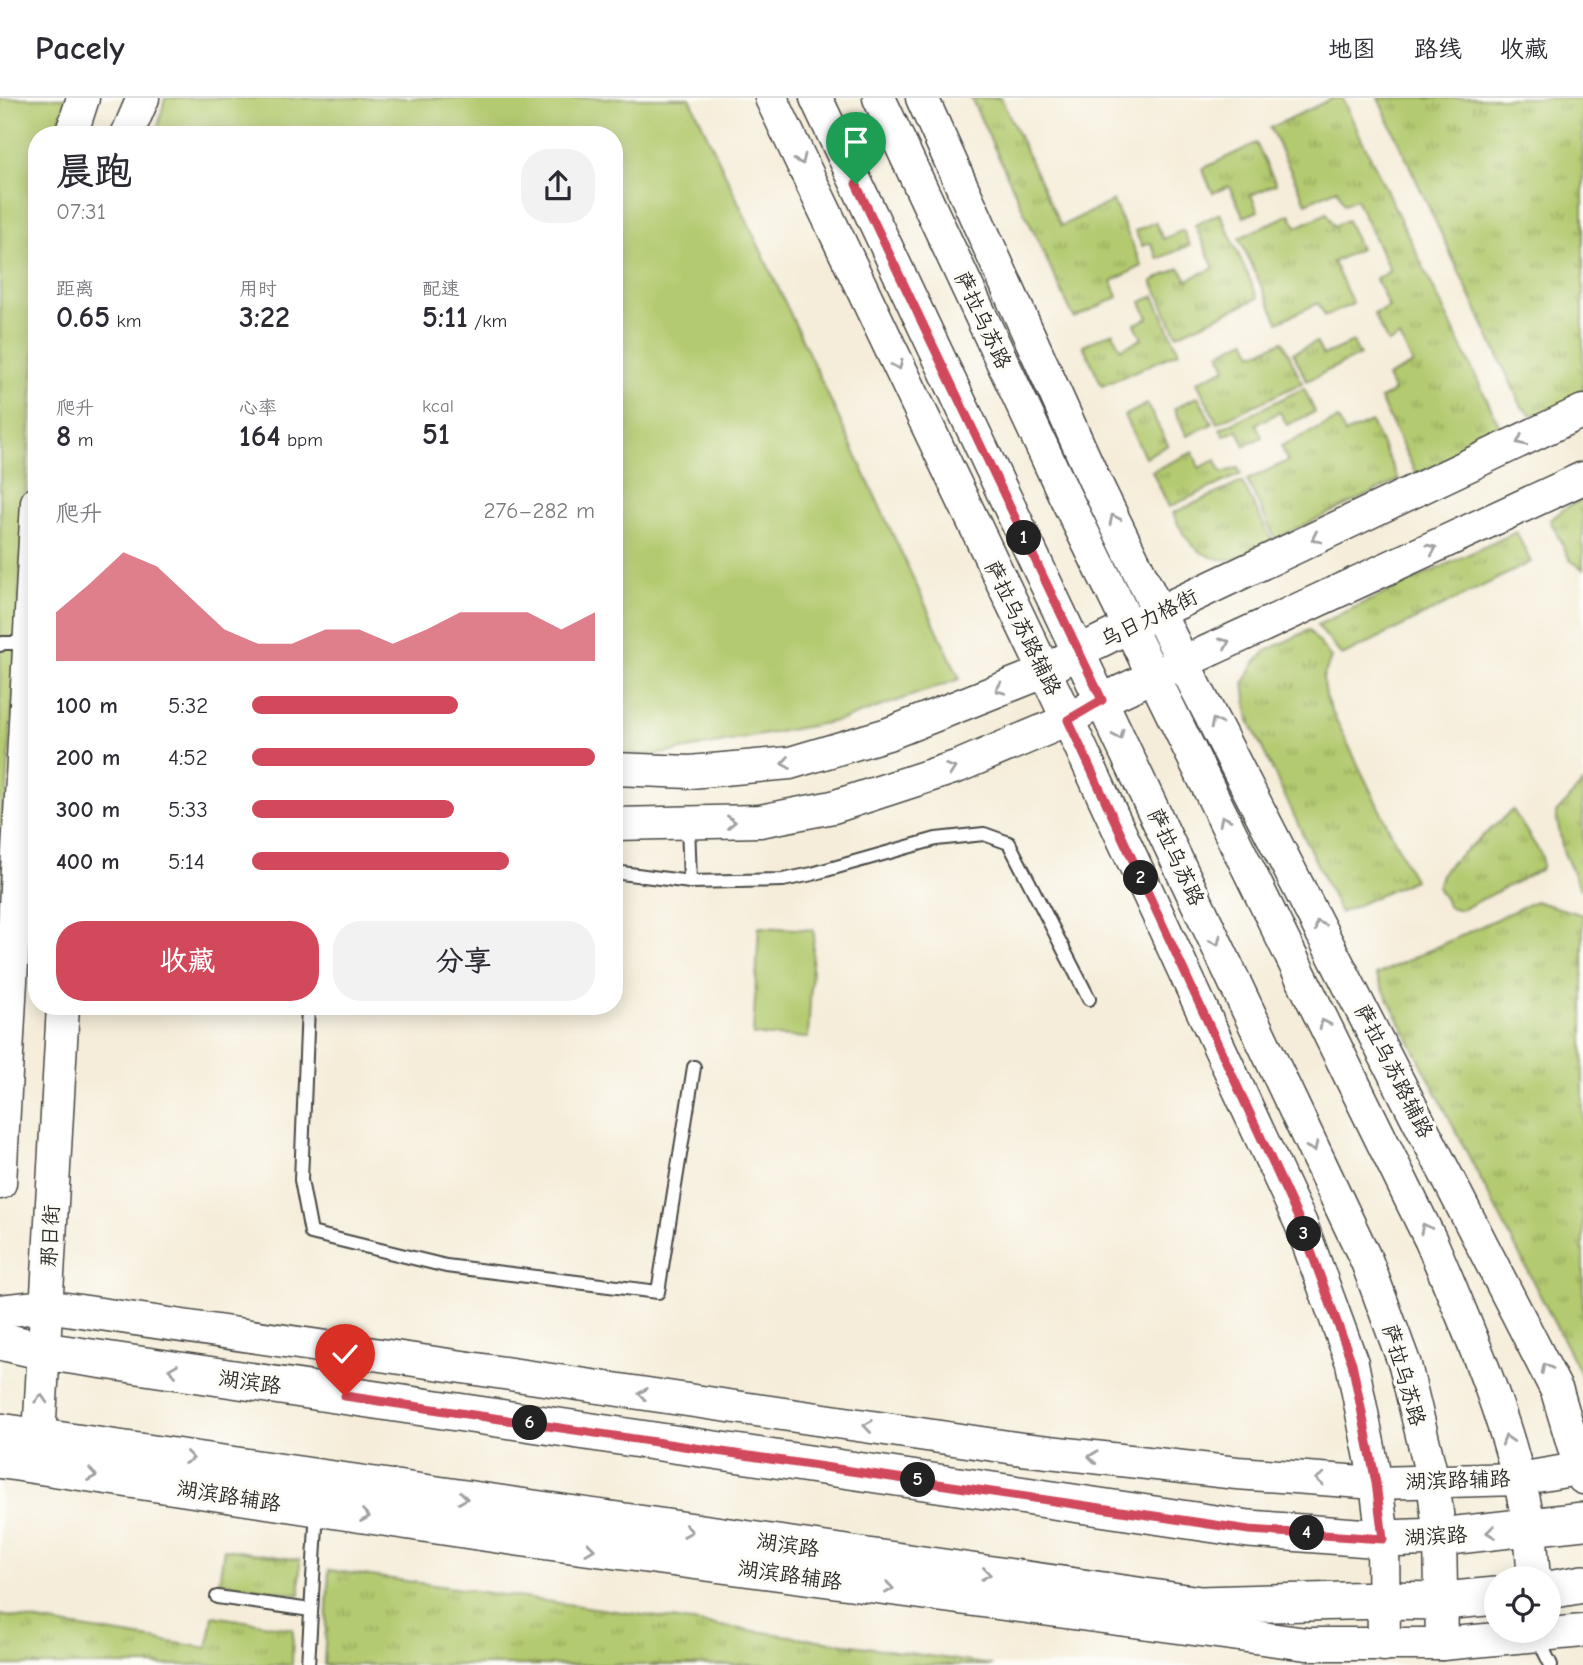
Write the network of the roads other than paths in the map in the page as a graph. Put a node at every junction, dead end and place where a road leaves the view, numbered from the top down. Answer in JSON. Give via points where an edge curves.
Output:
{"nodes":[{"id":1,"x":83,"y":98,"type":"edge"},
{"id":2,"x":143,"y":98,"type":"edge"},
{"id":3,"x":771,"y":98,"type":"edge"},
{"id":4,"x":816,"y":98,"type":"edge"},
{"id":5,"x":879,"y":98,"type":"edge"},
{"id":6,"x":922,"y":98,"type":"edge"},
{"id":7,"x":74,"y":126,"type":"edge"},
{"id":8,"x":131,"y":126,"type":"edge"},
{"id":9,"x":1583,"y":411,"type":"edge"},
{"id":10,"x":1583,"y":478,"type":"edge"},
{"id":11,"x":28,"y":560,"type":"edge"},
{"id":12,"x":1159,"y":612,"type":"junction"},
{"id":13,"x":1130,"y":628,"type":"junction"},
{"id":14,"x":15,"y":644,"type":"edge"},
{"id":15,"x":1079,"y":652,"type":"junction"},
{"id":16,"x":1183,"y":662,"type":"junction"},
{"id":17,"x":1044,"y":672,"type":"junction"},
{"id":18,"x":1153,"y":676,"type":"junction"},
{"id":19,"x":1102,"y":700,"type":"junction"},
{"id":20,"x":1068,"y":720,"type":"junction"},
{"id":21,"x":28,"y":727,"type":"edge"},
{"id":22,"x":623,"y":769,"type":"edge"},
{"id":23,"x":28,"y":810,"type":"edge"},
{"id":24,"x":688,"y":823,"type":"junction"},
{"id":25,"x":623,"y":824,"type":"edge"},
{"id":26,"x":623,"y":873,"type":"edge"},
{"id":27,"x":690,"y":882,"type":"junction"},
{"id":28,"x":1089,"y":999,"type":"dead end"},
{"id":29,"x":62,"y":1015,"type":"edge"},
{"id":30,"x":308,"y":1015,"type":"edge"},
{"id":31,"x":694,"y":1067,"type":"dead end"},
{"id":32,"x":0,"y":1183,"type":"edge"},
{"id":33,"x":46,"y":1306,"type":"junction"},
{"id":34,"x":0,"y":1311,"type":"edge"},
{"id":35,"x":0,"y":1341,"type":"edge"},
{"id":36,"x":44,"y":1351,"type":"junction"},
{"id":37,"x":0,"y":1432,"type":"edge"},
{"id":38,"x":39,"y":1452,"type":"junction"},
{"id":39,"x":0,"y":1462,"type":"edge"},
{"id":40,"x":1582,"y":1472,"type":"edge"},
{"id":41,"x":1519,"y":1479,"type":"junction"},
{"id":42,"x":1433,"y":1481,"type":"junction"},
{"id":43,"x":1376,"y":1483,"type":"junction"},
{"id":44,"x":317,"y":1509,"type":"junction"},
{"id":45,"x":1583,"y":1521,"type":"edge"},
{"id":46,"x":1530,"y":1528,"type":"junction"},
{"id":47,"x":1440,"y":1537,"type":"junction"},
{"id":48,"x":1383,"y":1539,"type":"junction"},
{"id":49,"x":1533,"y":1566,"type":"edge"},
{"id":50,"x":1583,"y":1584,"type":"edge"},
{"id":51,"x":1561,"y":1588,"type":"edge"},
{"id":52,"x":217,"y":1597,"type":"dead end"},
{"id":53,"x":1484,"y":1597,"type":"edge"},
{"id":54,"x":1382,"y":1600,"type":"junction"},
{"id":55,"x":1443,"y":1601,"type":"junction"},
{"id":56,"x":311,"y":1610,"type":"junction"},
{"id":57,"x":1583,"y":1631,"type":"edge"},
{"id":58,"x":1561,"y":1632,"type":"edge"},
{"id":59,"x":1484,"y":1640,"type":"edge"},
{"id":60,"x":1541,"y":1643,"type":"edge"},
{"id":61,"x":1442,"y":1644,"type":"junction"},
{"id":62,"x":1384,"y":1645,"type":"junction"},
{"id":63,"x":308,"y":1665,"type":"edge"},
{"id":64,"x":1550,"y":1665,"type":"edge"}],
"edges":[{"from":1,"to":7,"type":"street"},
{"from":2,"to":8,"type":"street"},
{"from":3,"to":17,"type":"street","name":"萨拉乌苏路辅路","one_way":true},
{"from":4,"to":15,"type":"street","name":"萨拉乌苏路"},
{"from":5,"to":13,"type":"street","name":"萨拉乌苏路"},
{"from":12,"to":6,"type":"street","name":"萨拉乌苏路辅路","one_way":true},
{"from":9,"to":12,"type":"street","name":"乌日力格街","one_way":true},
{"from":16,"to":10,"type":"street","one_way":true},
{"from":11,"to":14,"type":"street"},
{"from":12,"to":13,"type":"street","name":"乌日力格街"},
{"from":12,"to":16,"type":"street","name":"萨拉乌苏路辅路"},
{"from":13,"to":15,"type":"street","name":"乌日力格街"},
{"from":13,"to":18,"type":"street","name":"萨拉乌苏路"},
{"from":14,"to":21,"type":"street"},
{"from":15,"to":17,"type":"street","name":"乌日力格街"},
{"from":15,"to":19,"type":"street","name":"萨拉乌苏路"},
{"from":16,"to":18,"type":"street"},
{"from":40,"to":16,"type":"street","name":"萨拉乌苏路辅路","one_way":true,"via":[[1558,1391]]},
{"from":17,"to":20,"type":"street","name":"萨拉乌苏路辅路"},
{"from":17,"to":22,"type":"street","name":"乌日力格街","one_way":true,"via":[[888,734],[790,763],[690,772]]},
{"from":18,"to":19,"type":"street"},
{"from":41,"to":18,"type":"street","name":"萨拉乌苏路","one_way":true,"via":[[1484,1365],[1431,1241]]},
{"from":19,"to":20,"type":"street"},
{"from":19,"to":42,"type":"street","name":"萨拉乌苏路","one_way":true,"via":[[1367,1262],[1405,1365]]},
{"from":24,"to":20,"type":"street","one_way":true,"via":[[760,821],[833,807],[959,766]]},
{"from":20,"to":43,"type":"street","name":"萨拉乌苏路辅路","via":[[1301,1224],[1352,1363]]},
{"from":23,"to":32,"type":"street"},
{"from":24,"to":25,"type":"street"},
{"from":24,"to":27,"type":"lane"},
{"from":26,"to":27,"type":"lane"},
{"from":27,"to":28,"type":"lane","via":[[783,880],[936,839],[984,834],[1009,843]]},
{"from":29,"to":33,"type":"street","name":"那日街"},
{"from":30,"to":31,"type":"lane","via":[[301,1180],[311,1233],[446,1266],[658,1292]]},
{"from":33,"to":34,"type":"street","name":"湖滨路辅路"},
{"from":33,"to":36,"type":"street","name":"那日街"},
{"from":43,"to":33,"type":"street","name":"湖滨路辅路","one_way":true,"via":[[1022,1449]]},
{"from":35,"to":36,"type":"main road","name":"湖滨路"},
{"from":38,"to":36,"type":"street","name":"那日街","one_way":true},
{"from":48,"to":36,"type":"main road","name":"湖滨路","one_way":true,"via":[[1249,1530]]},
{"from":37,"to":38,"type":"main road","name":"湖滨路"},
{"from":38,"to":39,"type":"street","name":"湖滨路辅路"},
{"from":38,"to":44,"type":"street","name":"湖滨路辅路","one_way":true},
{"from":38,"to":54,"type":"main road","name":"湖滨路","one_way":true,"via":[[1200,1605]]},
{"from":40,"to":41,"type":"street","name":"湖滨路辅路"},
{"from":41,"to":42,"type":"street","name":"湖滨路辅路"},
{"from":41,"to":46,"type":"street","name":"萨拉乌苏路"},
{"from":42,"to":43,"type":"street","name":"湖滨路辅路"},
{"from":42,"to":47,"type":"street","name":"萨拉乌苏路"},
{"from":43,"to":48,"type":"street","name":"萨拉乌苏路辅路"},
{"from":44,"to":56,"type":"lane"},
{"from":44,"to":62,"type":"street","name":"湖滨路辅路","one_way":true,"via":[[1307,1644]]},
{"from":45,"to":46,"type":"main road","name":"湖滨路"},
{"from":46,"to":47,"type":"main road","name":"湖滨路","one_way":true},
{"from":46,"to":49,"type":"street","name":"萨拉乌苏路"},
{"from":47,"to":48,"type":"main road","name":"湖滨路"},
{"from":47,"to":55,"type":"street","name":"萨拉乌苏路"},
{"from":48,"to":54,"type":"street","name":"萨拉乌苏路辅路"},
{"from":50,"to":51,"type":"main road"},
{"from":52,"to":56,"type":"lane"},
{"from":53,"to":55,"type":"main road","name":"湖滨路"},
{"from":54,"to":55,"type":"main road","name":"湖滨路"},
{"from":54,"to":62,"type":"street","name":"萨拉乌苏路辅路"},
{"from":55,"to":61,"type":"street","name":"萨拉乌苏路"},
{"from":56,"to":63,"type":"lane"},
{"from":57,"to":58,"type":"street","name":"湖滨路辅路"},
{"from":59,"to":61,"type":"street","name":"湖滨路辅路"},
{"from":60,"to":64,"type":"lane"},
{"from":61,"to":62,"type":"street","name":"湖滨路辅路"}]}
